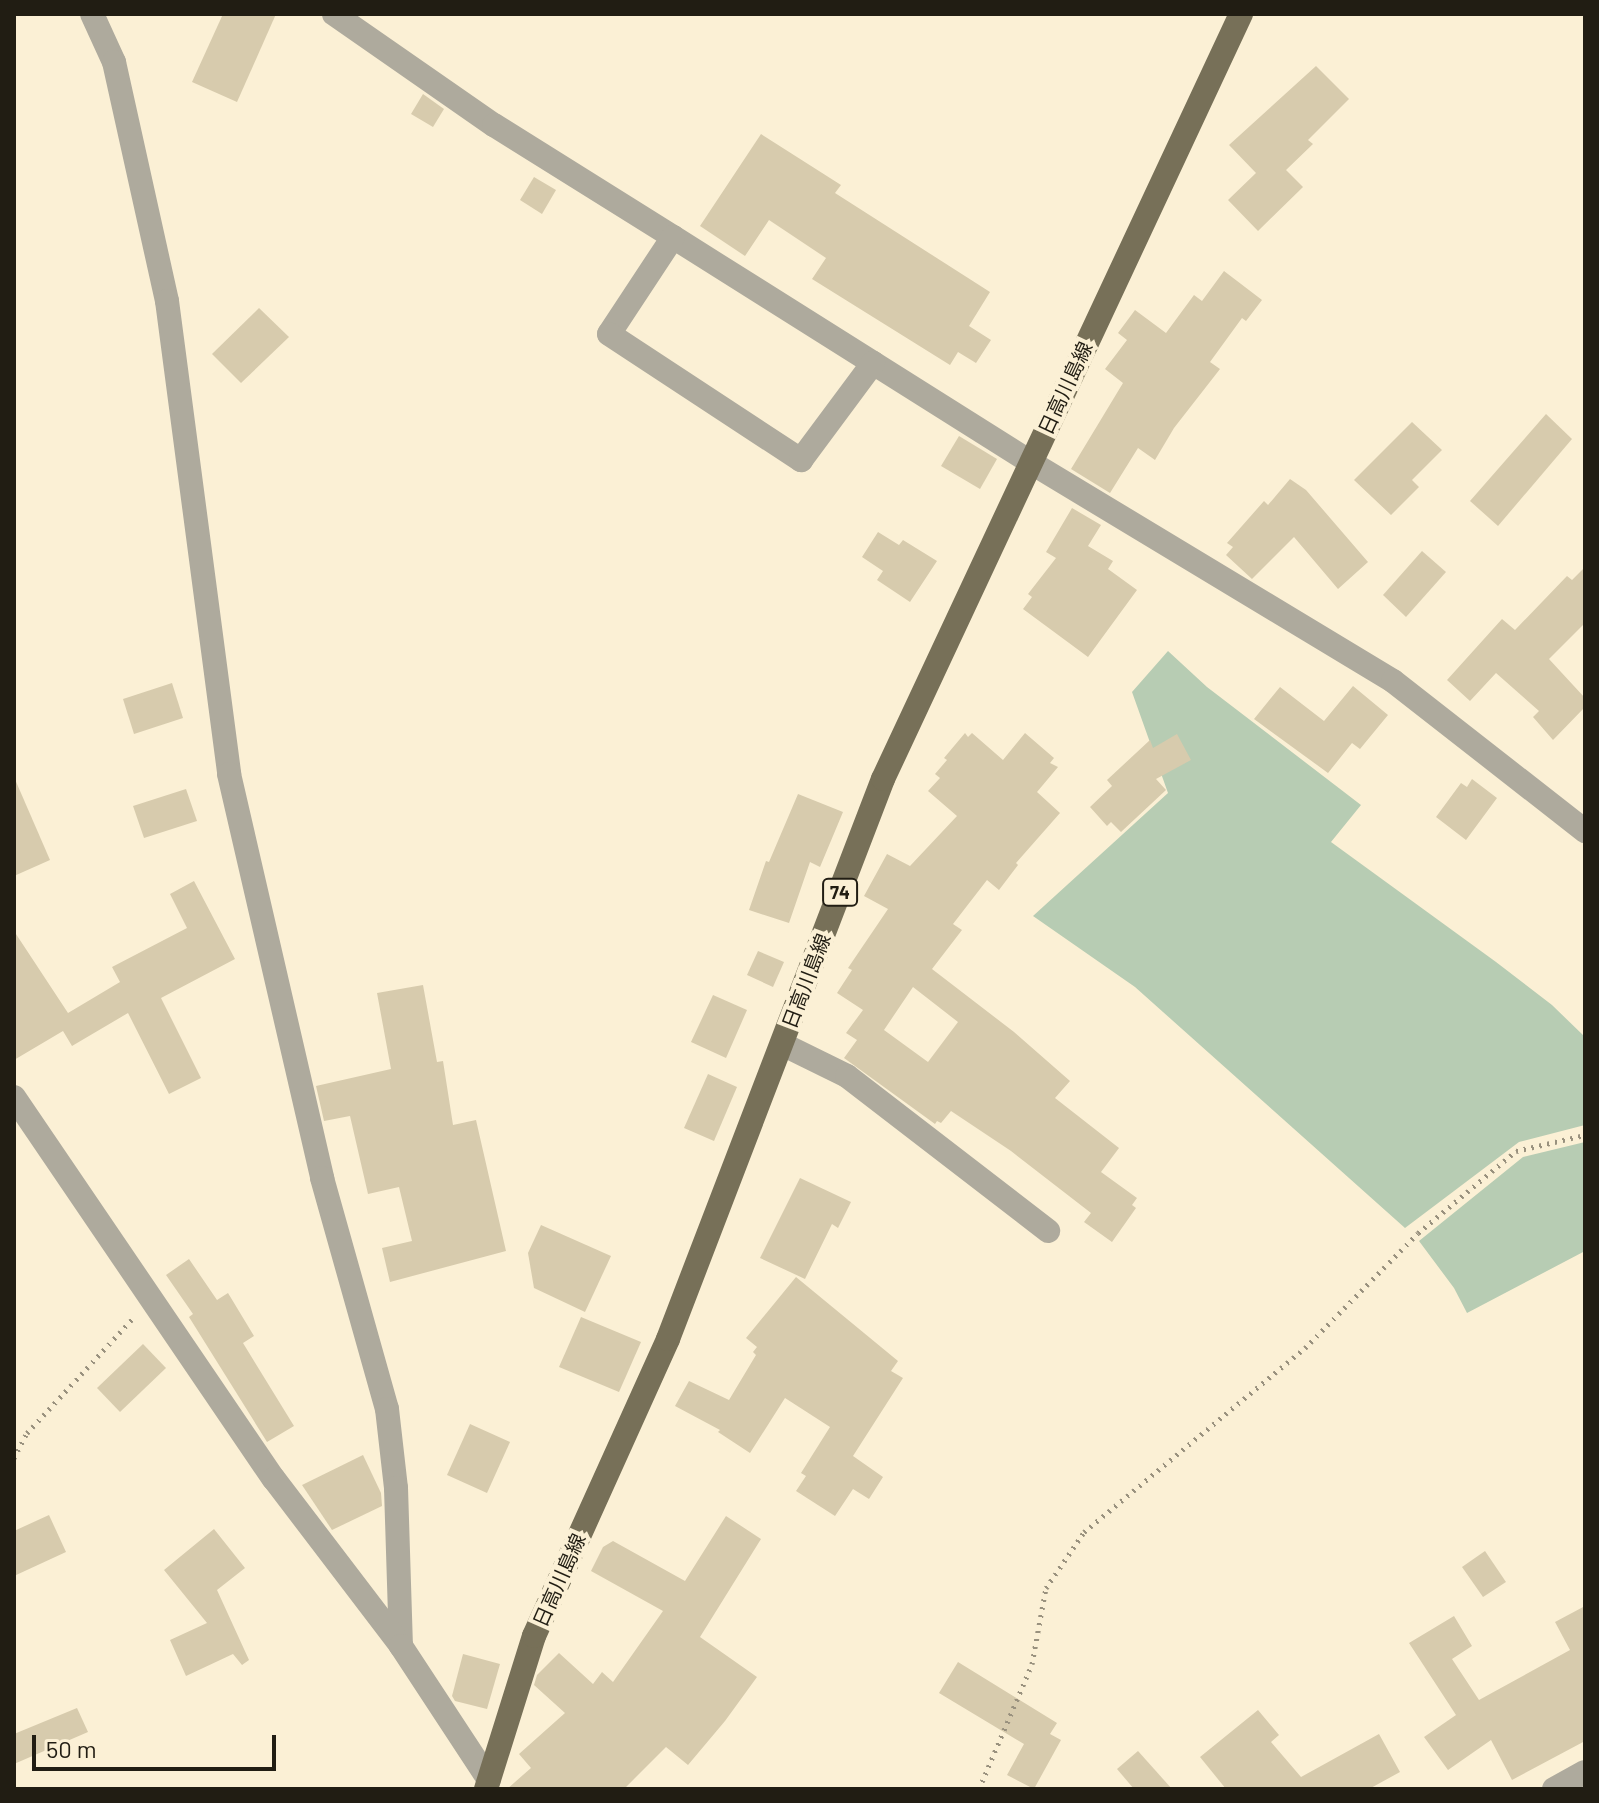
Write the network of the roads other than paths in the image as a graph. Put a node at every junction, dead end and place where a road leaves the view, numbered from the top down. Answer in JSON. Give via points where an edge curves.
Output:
{"nodes":[{"id":1,"x":92,"y":14,"type":"edge"},
{"id":2,"x":334,"y":14,"type":"edge"},
{"id":3,"x":1241,"y":14,"type":"edge"},
{"id":4,"x":673,"y":237,"type":"junction"},
{"id":5,"x":873,"y":363,"type":"junction"},
{"id":6,"x":1030,"y":462,"type":"junction"},
{"id":7,"x":1585,"y":831,"type":"edge"},
{"id":8,"x":782,"y":1044,"type":"junction"},
{"id":9,"x":14,"y":1097,"type":"edge"},
{"id":10,"x":1048,"y":1231,"type":"dead end"},
{"id":11,"x":401,"y":1646,"type":"junction"},
{"id":12,"x":1585,"y":1772,"type":"edge"},
{"id":13,"x":488,"y":1784,"type":"edge"},
{"id":14,"x":1554,"y":1789,"type":"edge"}],
"edges":[{"from":1,"to":11,"type":"street","via":[[114,62],[167,301],[229,774],[322,1178],[387,1409],[396,1488]]},
{"from":2,"to":4,"type":"street","via":[[494,125]]},
{"from":3,"to":6,"type":"main road","name":"日高川島線","number":"74"},
{"from":4,"to":5,"type":"street"},
{"from":4,"to":5,"type":"street","via":[[609,334],[801,460]]},
{"from":5,"to":6,"type":"street"},
{"from":6,"to":7,"type":"street","via":[[1393,681]]},
{"from":6,"to":8,"type":"main road","name":"日高川島線","number":"74","via":[[883,779]]},
{"from":8,"to":10,"type":"street","via":[[847,1076]]},
{"from":8,"to":13,"type":"main road","name":"日高川島線","number":"74","via":[[668,1339],[534,1636]]},
{"from":9,"to":11,"type":"street","via":[[274,1479]]},
{"from":11,"to":13,"type":"street"},
{"from":12,"to":14,"type":"street"}]}
